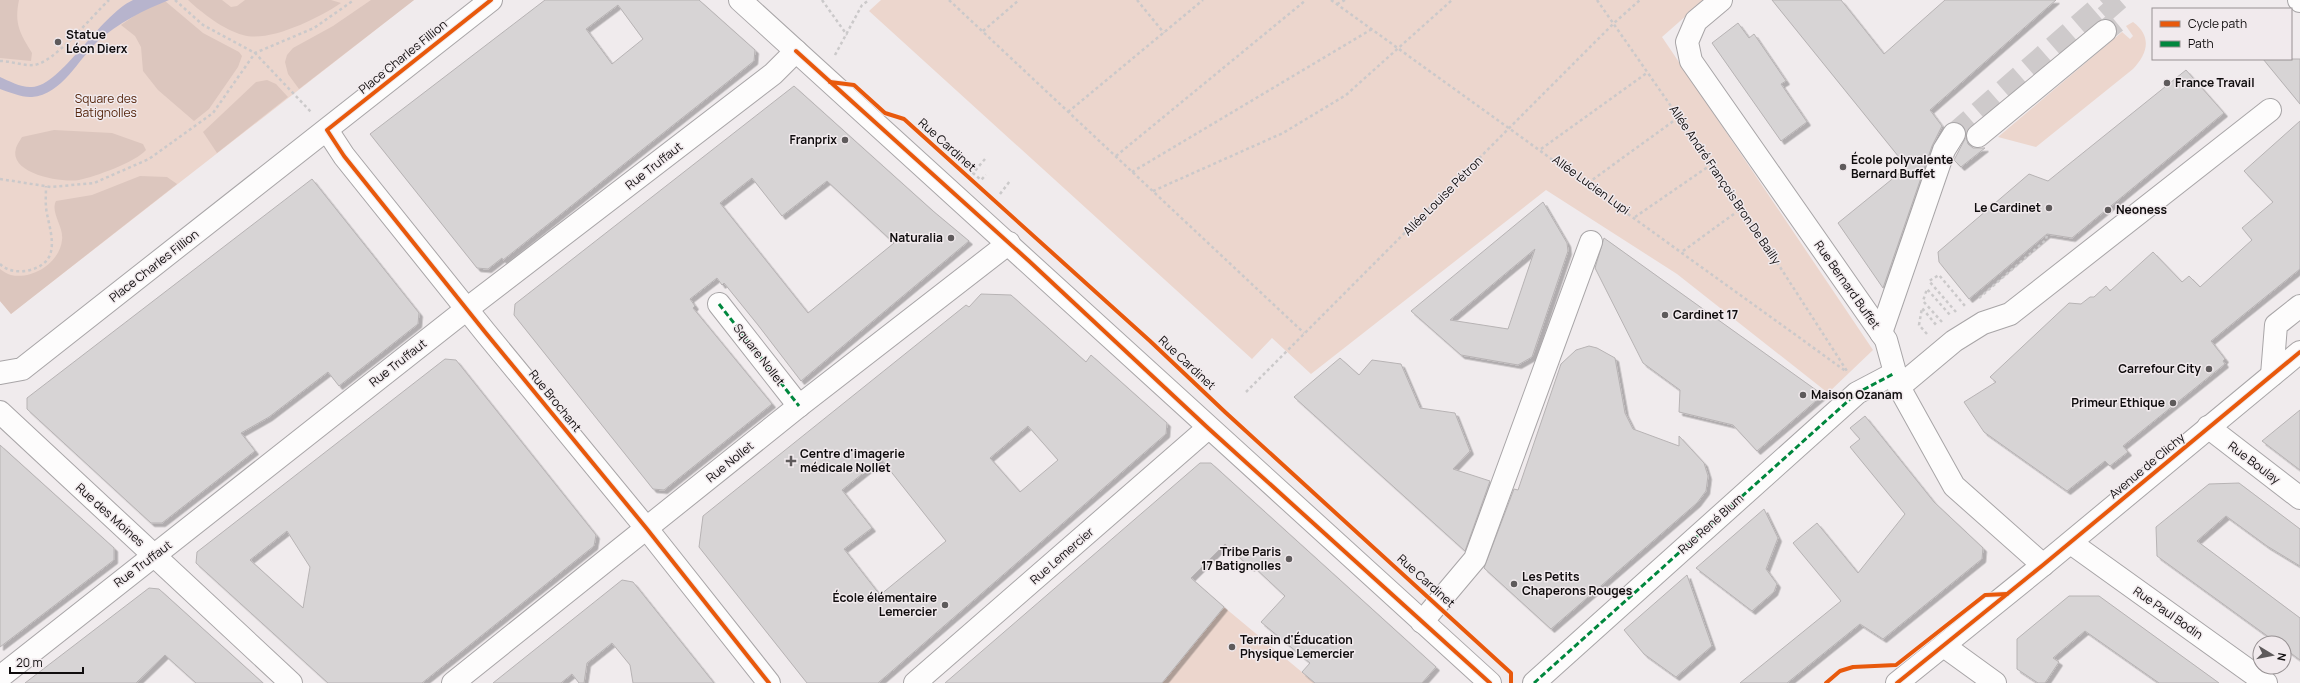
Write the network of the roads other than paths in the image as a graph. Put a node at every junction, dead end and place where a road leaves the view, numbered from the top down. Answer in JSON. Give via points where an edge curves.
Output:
{"nodes":[{"id":1,"x":491,"y":0,"type":"edge"},
{"id":2,"x":740,"y":0,"type":"edge"},
{"id":3,"x":1721,"y":0,"type":"edge"},
{"id":4,"x":2104,"y":31,"type":"tunnel mouth"},
{"id":5,"x":796,"y":51,"type":"junction"},
{"id":6,"x":2270,"y":110,"type":"dead end"},
{"id":7,"x":327,"y":130,"type":"junction"},
{"id":8,"x":1954,"y":134,"type":"tunnel mouth"},
{"id":9,"x":1978,"y":136,"type":"dead end"},
{"id":10,"x":1591,"y":242,"type":"dead end"},
{"id":11,"x":1009,"y":243,"type":"junction"},
{"id":12,"x":719,"y":304,"type":"dead end"},
{"id":13,"x":2300,"y":306,"type":"edge"},
{"id":14,"x":468,"y":308,"type":"junction"},
{"id":15,"x":1881,"y":333,"type":"junction"},
{"id":16,"x":2300,"y":352,"type":"edge"},
{"id":17,"x":0,"y":373,"type":"edge"},
{"id":18,"x":2272,"y":375,"type":"junction"},
{"id":19,"x":1897,"y":380,"type":"junction"},
{"id":20,"x":798,"y":406,"type":"junction"},
{"id":21,"x":0,"y":412,"type":"edge"},
{"id":22,"x":2208,"y":427,"type":"junction"},
{"id":23,"x":1208,"y":428,"type":"junction"},
{"id":24,"x":2300,"y":498,"type":"edge"},
{"id":25,"x":647,"y":529,"type":"junction"},
{"id":26,"x":2071,"y":543,"type":"junction"},
{"id":27,"x":156,"y":556,"type":"junction"},
{"id":28,"x":2043,"y":566,"type":"junction"},
{"id":29,"x":1422,"y":622,"type":"junction"},
{"id":30,"x":1944,"y":646,"type":"junction"},
{"id":31,"x":0,"y":677,"type":"edge"},
{"id":32,"x":291,"y":683,"type":"edge"},
{"id":33,"x":453,"y":683,"type":"edge"},
{"id":34,"x":769,"y":683,"type":"edge"},
{"id":35,"x":915,"y":683,"type":"edge"},
{"id":36,"x":1490,"y":683,"type":"edge"},
{"id":37,"x":1534,"y":683,"type":"edge"},
{"id":38,"x":1897,"y":683,"type":"edge"},
{"id":39,"x":1995,"y":683,"type":"edge"},
{"id":40,"x":2266,"y":683,"type":"edge"}],
"edges":[{"from":1,"to":7,"type":"street","name":"Place Charles Fillion"},
{"from":2,"to":5,"type":"street"},
{"from":3,"to":15,"type":"street","name":"Rue Bernard Buffet","via":[[1696,21],[1687,42],[1691,61]]},
{"from":4,"to":9,"type":"street"},
{"from":5,"to":11,"type":"street"},
{"from":5,"to":14,"type":"street","name":"Rue Truffaut","via":[[773,74]]},
{"from":6,"to":19,"type":"street","name":"Rue René Blum","via":[[2010,314],[1982,323]]},
{"from":7,"to":14,"type":"street","name":"Rue Brochant","via":[[344,156]]},
{"from":7,"to":17,"type":"street","name":"Place Charles Fillion","via":[[22,369]]},
{"from":8,"to":15,"type":"street","via":[[1944,150]]},
{"from":10,"to":29,"type":"street","via":[[1475,559]]},
{"from":11,"to":20,"type":"street","name":"Rue Nollet"},
{"from":11,"to":23,"type":"street"},
{"from":12,"to":20,"type":"street","name":"Square Nollet"},
{"from":13,"to":18,"type":"street","via":[[2276,325]]},
{"from":14,"to":25,"type":"street","name":"Rue Brochant"},
{"from":14,"to":27,"type":"street","name":"Rue Truffaut"},
{"from":15,"to":19,"type":"street","name":"Rue Bernard Buffet","via":[[1886,340]]},
{"from":16,"to":18,"type":"street","name":"Avenue de Clichy"},
{"from":18,"to":22,"type":"street","name":"Avenue de Clichy"},
{"from":19,"to":28,"type":"street","name":"Rue Bernard Buffet","via":[[1954,486]]},
{"from":19,"to":37,"type":"street","name":"Rue René Blum","via":[[1857,393]]},
{"from":20,"to":25,"type":"street","name":"Rue Nollet"},
{"from":21,"to":27,"type":"street","name":"Rue des Moines"},
{"from":22,"to":24,"type":"street","name":"Rue Boulay"},
{"from":22,"to":26,"type":"street","name":"Avenue de Clichy"},
{"from":23,"to":29,"type":"street"},
{"from":23,"to":35,"type":"street","name":"Rue Lemercier"},
{"from":25,"to":33,"type":"street","name":"Rue Nollet"},
{"from":25,"to":34,"type":"street","name":"Rue Brochant"},
{"from":26,"to":28,"type":"street","name":"Avenue de Clichy"},
{"from":26,"to":40,"type":"street","name":"Rue Paul Bodin"},
{"from":27,"to":31,"type":"street","name":"Rue Truffaut"},
{"from":27,"to":32,"type":"street","name":"Rue des Moines"},
{"from":28,"to":30,"type":"street","name":"Avenue de Clichy"},
{"from":29,"to":36,"type":"street"},
{"from":30,"to":38,"type":"street","name":"Avenue de Clichy"},
{"from":30,"to":39,"type":"street"}]}
